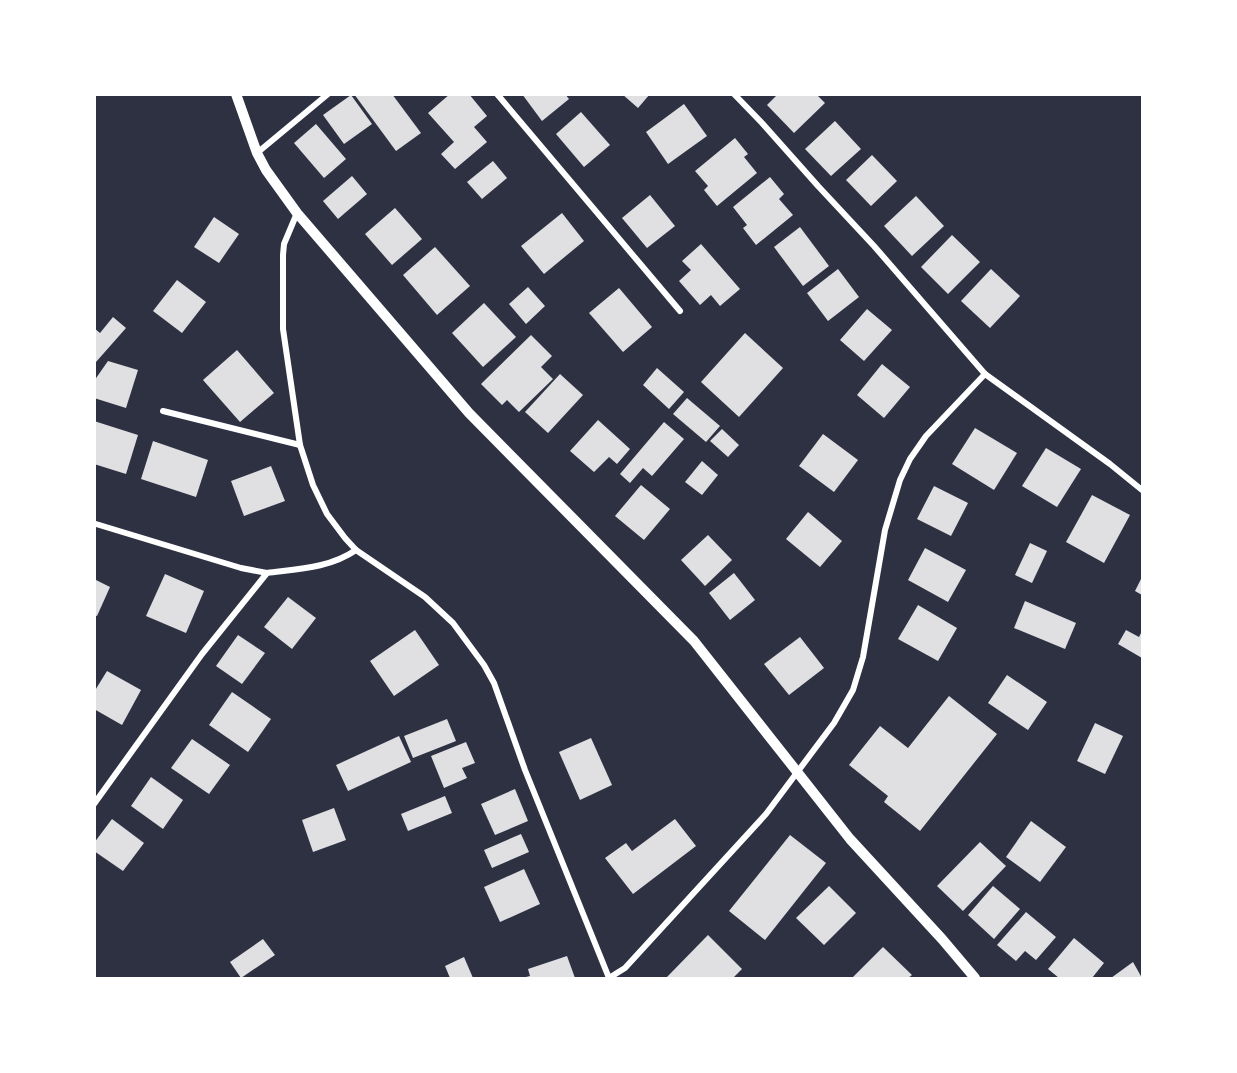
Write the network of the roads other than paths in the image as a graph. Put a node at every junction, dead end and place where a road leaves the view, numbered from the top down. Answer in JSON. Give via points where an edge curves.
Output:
{"nodes":[{"id":1,"x":236,"y":94,"type":"edge"},
{"id":2,"x":328,"y":94,"type":"edge"},
{"id":3,"x":497,"y":94,"type":"edge"},
{"id":4,"x":734,"y":94,"type":"edge"},
{"id":5,"x":257,"y":153,"type":"junction"},
{"id":6,"x":297,"y":213,"type":"junction"},
{"id":7,"x":680,"y":311,"type":"dead end"},
{"id":8,"x":985,"y":374,"type":"junction"},
{"id":9,"x":164,"y":411,"type":"dead end"},
{"id":10,"x":300,"y":445,"type":"junction"},
{"id":11,"x":1143,"y":490,"type":"edge"},
{"id":12,"x":96,"y":524,"type":"dead end"},
{"id":13,"x":356,"y":550,"type":"junction"},
{"id":14,"x":267,"y":573,"type":"junction"},
{"id":15,"x":798,"y":771,"type":"junction"},
{"id":16,"x":94,"y":804,"type":"edge"},
{"id":17,"x":609,"y":978,"type":"edge"},
{"id":18,"x":975,"y":978,"type":"edge"}],
"edges":[{"from":1,"to":5,"type":"street"},
{"from":2,"to":5,"type":"street"},
{"from":3,"to":7,"type":"street"},
{"from":4,"to":8,"type":"street"},
{"from":5,"to":6,"type":"street"},
{"from":6,"to":10,"type":"street","via":[[284,244],[283,317]]},
{"from":6,"to":15,"type":"street","via":[[469,412],[694,641]]},
{"from":8,"to":11,"type":"street"},
{"from":8,"to":15,"type":"street","via":[[926,435],[900,480],[885,530],[863,657],[853,690]]},
{"from":9,"to":10,"type":"street"},
{"from":10,"to":13,"type":"street","via":[[327,514]]},
{"from":12,"to":14,"type":"street"},
{"from":13,"to":14,"type":"street","via":[[333,562]]},
{"from":13,"to":17,"type":"street","via":[[425,597],[453,623],[484,664]]},
{"from":14,"to":16,"type":"street","via":[[202,654]]},
{"from":15,"to":17,"type":"street","via":[[766,814],[624,968]]},
{"from":15,"to":18,"type":"street","via":[[850,839]]}]}
